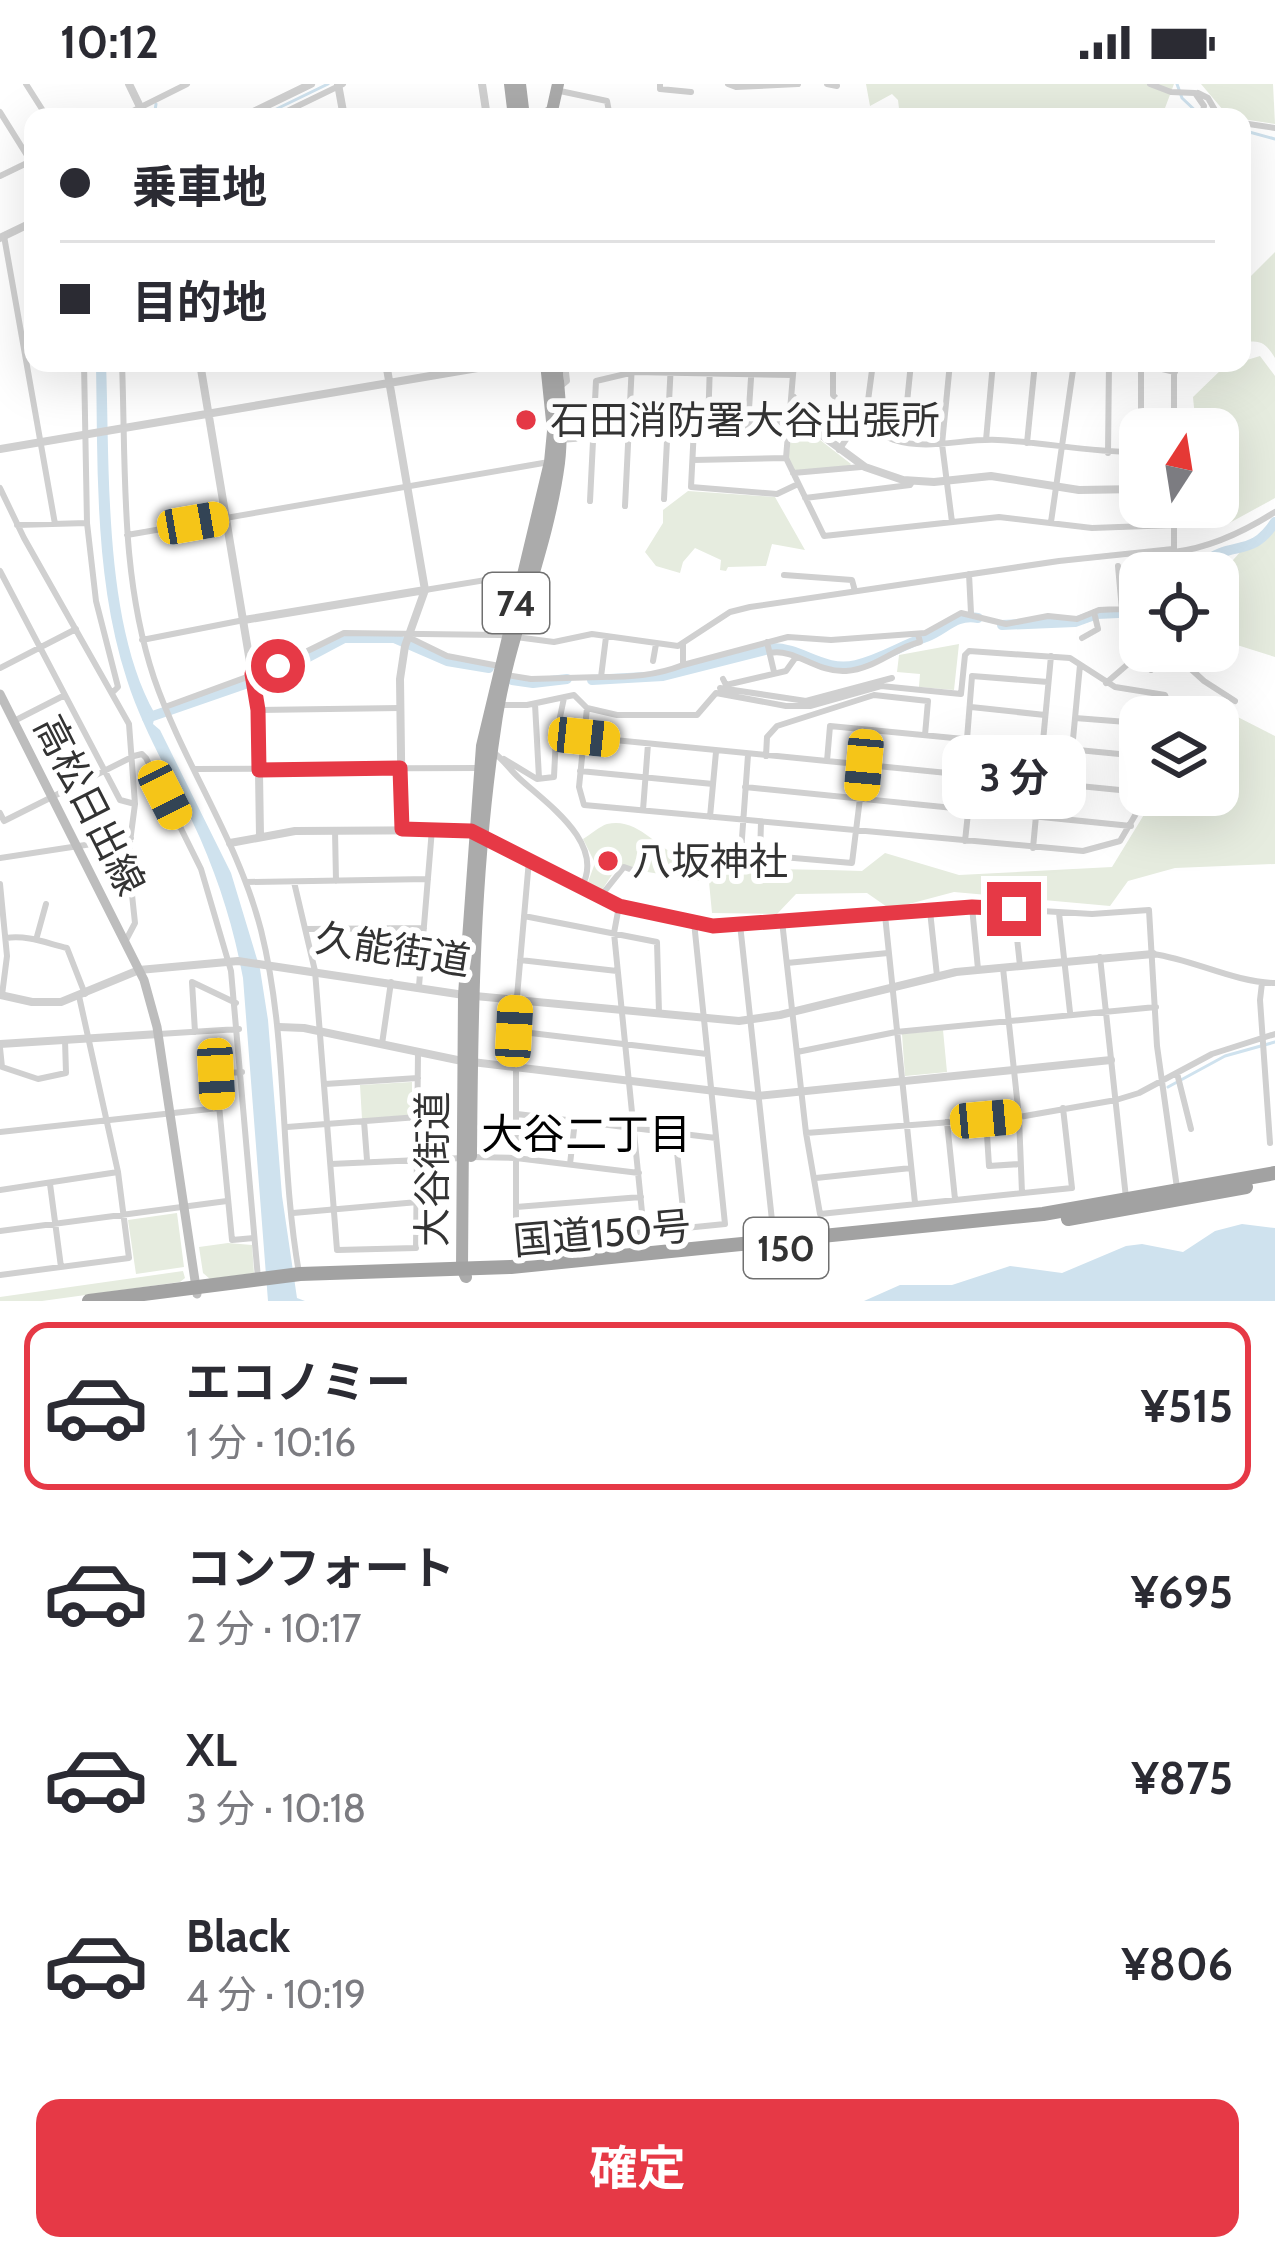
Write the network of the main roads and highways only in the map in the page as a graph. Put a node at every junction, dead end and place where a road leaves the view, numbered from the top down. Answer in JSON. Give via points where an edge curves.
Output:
{"nodes":[{"id":1,"x":547,"y":372,"type":"edge"},
{"id":2,"x":557,"y":372,"type":"edge"},
{"id":3,"x":557,"y":439,"type":"junction"},
{"id":4,"x":512,"y":636,"type":"junction"},
{"id":5,"x":0,"y":694,"type":"edge"},
{"id":6,"x":494,"y":705,"type":"junction"},
{"id":7,"x":480,"y":835,"type":"junction"},
{"id":8,"x":1275,"y":1177,"type":"edge"},
{"id":9,"x":1128,"y":1206,"type":"junction"},
{"id":10,"x":466,"y":1271,"type":"junction"},
{"id":11,"x":196,"y":1290,"type":"junction"},
{"id":12,"x":89,"y":1301,"type":"edge"},
{"id":13,"x":146,"y":1301,"type":"edge"}],
"edges":[{"from":1,"to":3,"type":"main road","name":"大谷街道","number":"74"},
{"from":2,"to":3,"type":"main road","name":"大谷街道","number":"74"},
{"from":3,"to":4,"type":"main road","name":"大谷街道","number":"74"},
{"from":3,"to":4,"type":"main road","name":"大谷街道","number":"74","via":[[553,497]]},
{"from":4,"to":6,"type":"main road","name":"大谷街道","number":"74"},
{"from":5,"to":11,"type":"main road","name":"高松日出線","via":[[139,970],[159,1034]]},
{"from":6,"to":7,"type":"main road","name":"大谷街道","number":"74","via":[[480,768]]},
{"from":6,"to":7,"type":"main road","name":"大谷街道","number":"74","via":[[496,754]]},
{"from":7,"to":10,"type":"main road","name":"大谷街道","number":"74"},
{"from":8,"to":9,"type":"highway","name":"国道150号","number":"150"},
{"from":8,"to":9,"type":"highway","number":"150"},
{"from":9,"to":10,"type":"highway","name":"国道150号","number":"150"},
{"from":9,"to":10,"type":"highway","name":"国道150号","number":"150","via":[[675,1260]]},
{"from":10,"to":11,"type":"highway","name":"国道150号","number":"150","via":[[295,1277]]},
{"from":11,"to":12,"type":"highway","name":"国道150号","number":"150"},
{"from":11,"to":13,"type":"highway","name":"国道150号","number":"150"}]}
